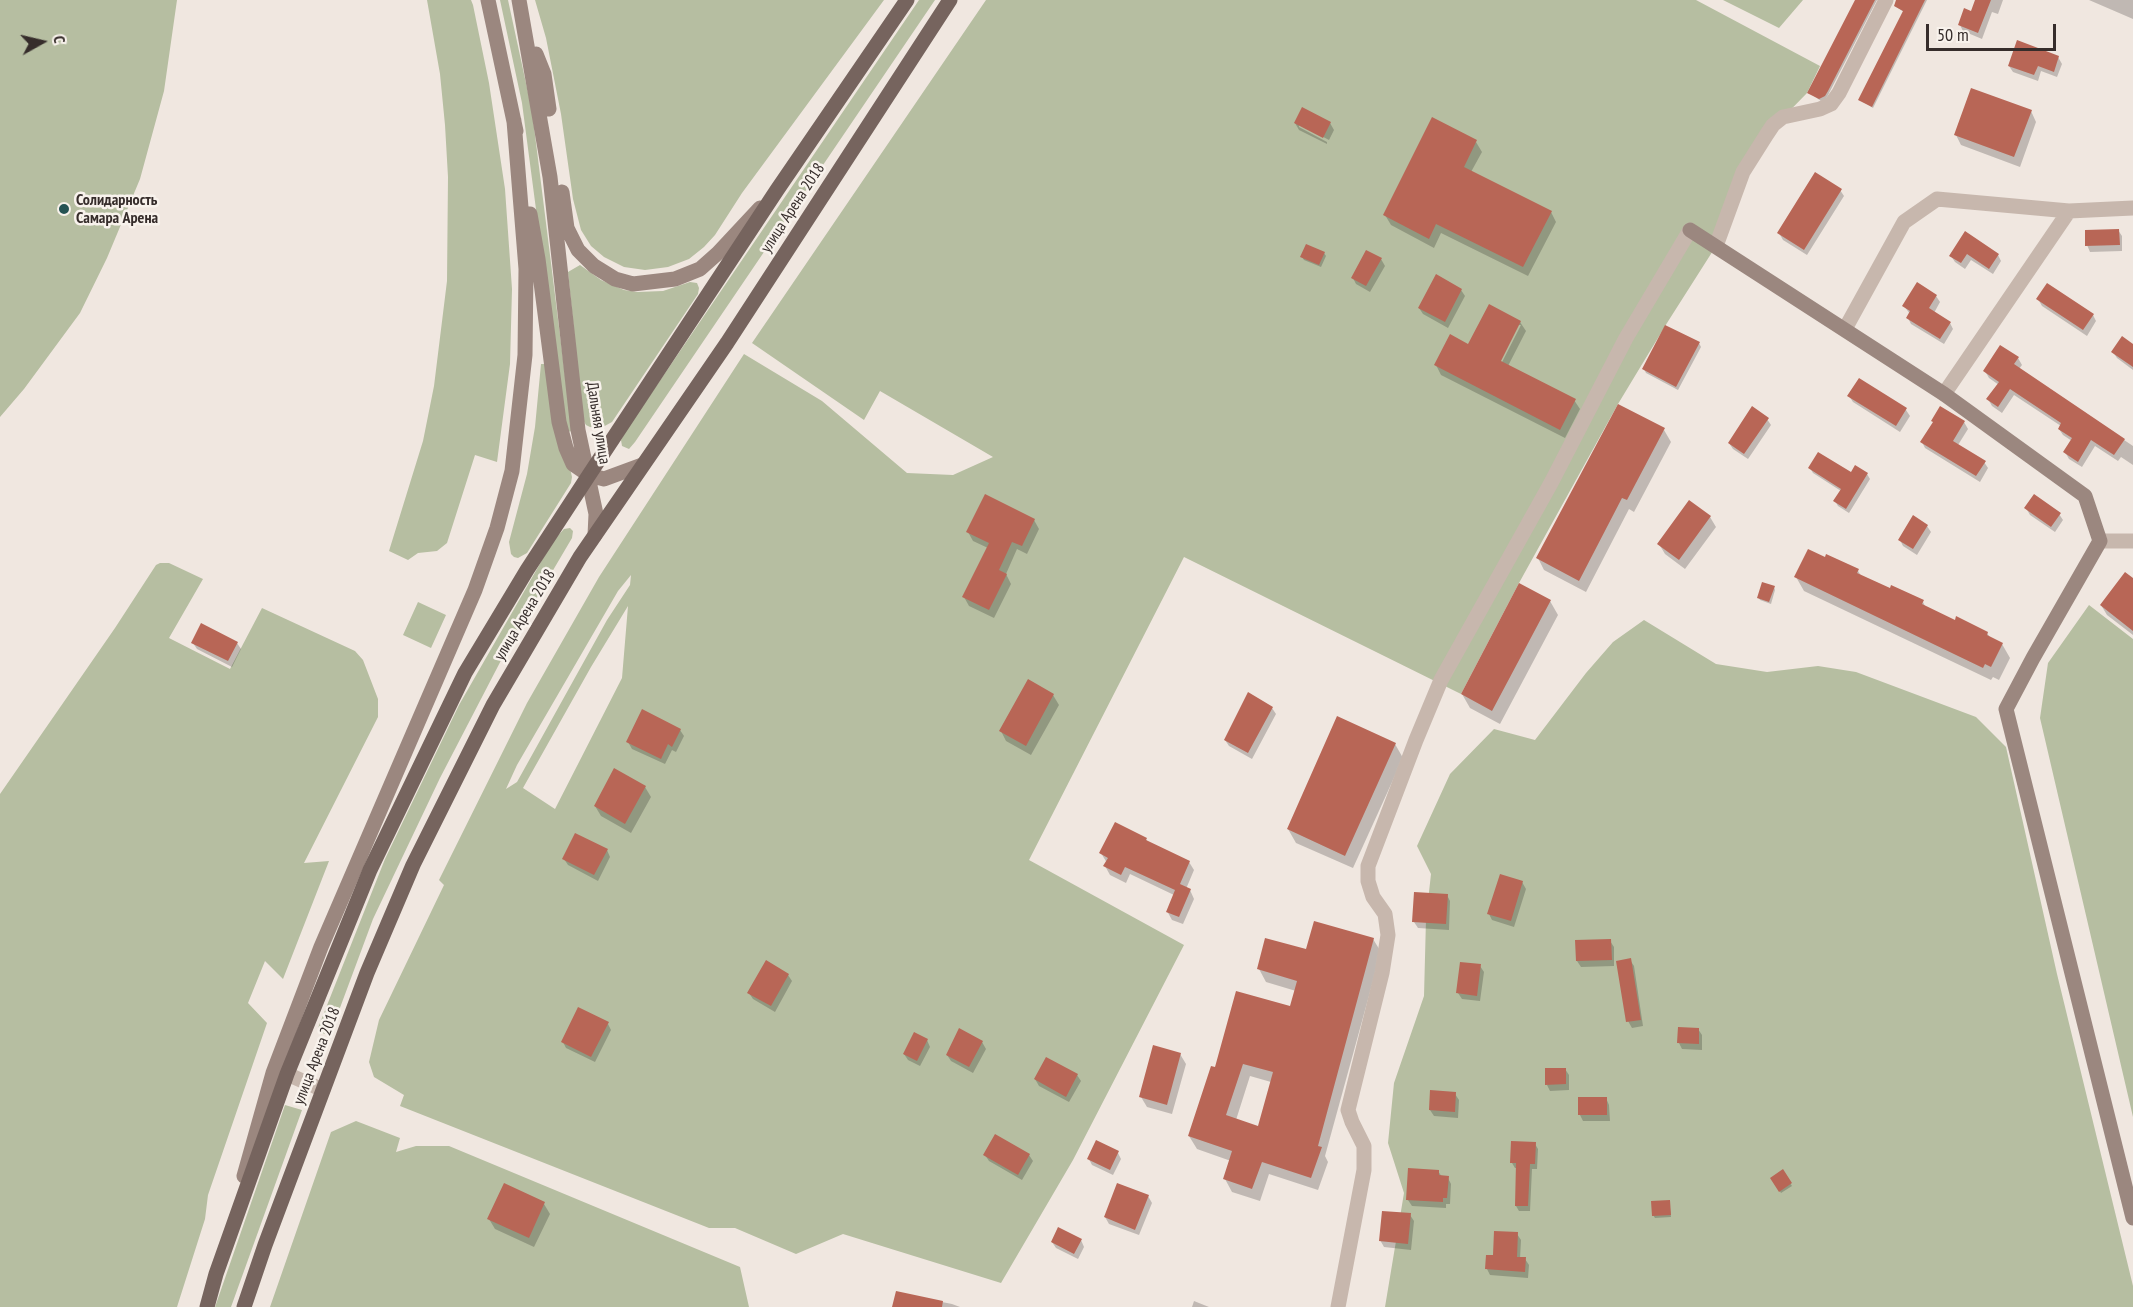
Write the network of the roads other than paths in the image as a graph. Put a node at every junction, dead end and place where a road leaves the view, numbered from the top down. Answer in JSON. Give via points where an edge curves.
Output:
{"nodes":[{"id":1,"x":488,"y":0,"type":"edge"},
{"id":2,"x":906,"y":0,"type":"edge"},
{"id":3,"x":950,"y":0,"type":"edge"},
{"id":4,"x":1886,"y":0,"type":"edge"},
{"id":5,"x":521,"y":7,"type":"edge"},
{"id":6,"x":514,"y":121,"type":"junction"},
{"id":7,"x":777,"y":190,"type":"junction"},
{"id":8,"x":2133,"y":208,"type":"edge"},
{"id":9,"x":2069,"y":211,"type":"junction"},
{"id":10,"x":1690,"y":230,"type":"joint"},
{"id":11,"x":1716,"y":246,"type":"junction"},
{"id":12,"x":1845,"y":329,"type":"junction"},
{"id":13,"x":1944,"y":394,"type":"junction"},
{"id":14,"x":642,"y":465,"type":"junction"},
{"id":15,"x":589,"y":475,"type":"junction"},
{"id":16,"x":595,"y":535,"type":"junction"},
{"id":17,"x":2100,"y":541,"type":"junction"},
{"id":18,"x":2133,"y":541,"type":"edge"},
{"id":19,"x":287,"y":1074,"type":"junction"},
{"id":20,"x":323,"y":1090,"type":"junction"},
{"id":21,"x":2133,"y":1218,"type":"edge"},
{"id":22,"x":216,"y":1274,"type":"junction"},
{"id":23,"x":207,"y":1307,"type":"edge"},
{"id":24,"x":244,"y":1307,"type":"edge"},
{"id":25,"x":1338,"y":1307,"type":"edge"}],
"edges":[{"from":1,"to":6,"type":"main road","name":"Дальняя улица"},
{"from":2,"to":7,"type":"main road","name":"улица Арена 2018"},
{"from":3,"to":14,"type":"main road","name":"улица Арена 2018","via":[[727,343]]},
{"from":4,"to":11,"type":"street","via":[[1831,104],[1784,117],[1773,125],[1743,172]]},
{"from":5,"to":7,"type":"main road","via":[[544,74],[567,228],[578,250],[594,266],[615,279],[633,284],[684,276],[718,253]]},
{"from":5,"to":15,"type":"main road","name":"Дальняя улица","via":[[550,177],[578,430]]},
{"from":6,"to":15,"type":"main road","name":"Дальняя улица","via":[[538,259],[559,422],[573,464]]},
{"from":6,"to":22,"type":"main road","via":[[526,269],[526,323],[512,471],[475,590],[329,925],[273,1073]]},
{"from":7,"to":15,"type":"main road","name":"улица Арена 2018"},
{"from":8,"to":9,"type":"street"},
{"from":9,"to":12,"type":"street","via":[[1937,199],[1904,222]]},
{"from":9,"to":13,"type":"street"},
{"from":10,"to":11,"type":"main road"},
{"from":10,"to":25,"type":"street","via":[[1626,338],[1551,483],[1441,680],[1368,866],[1368,880],[1373,897],[1385,914],[1388,935],[1348,1110],[1364,1146],[1364,1170]]},
{"from":11,"to":12,"type":"main road"},
{"from":12,"to":13,"type":"main road"},
{"from":13,"to":17,"type":"main road","via":[[2085,496]]},
{"from":14,"to":15,"type":"main road","via":[[604,479]]},
{"from":14,"to":16,"type":"main road","name":"улица Арена 2018"},
{"from":15,"to":16,"type":"main road","via":[[596,514]]},
{"from":15,"to":19,"type":"main road","name":"улица Арена 2018","via":[[465,673],[370,870]]},
{"from":16,"to":20,"type":"main road","name":"улица Арена 2018","via":[[493,705],[413,866]]},
{"from":17,"to":18,"type":"street"},
{"from":17,"to":21,"type":"main road","via":[[2006,709]]},
{"from":19,"to":20,"type":"street"},
{"from":19,"to":22,"type":"main road","name":"улица Арена 2018"},
{"from":20,"to":24,"type":"main road","name":"улица Арена 2018"},
{"from":22,"to":23,"type":"main road","name":"улица Арена 2018"}]}
